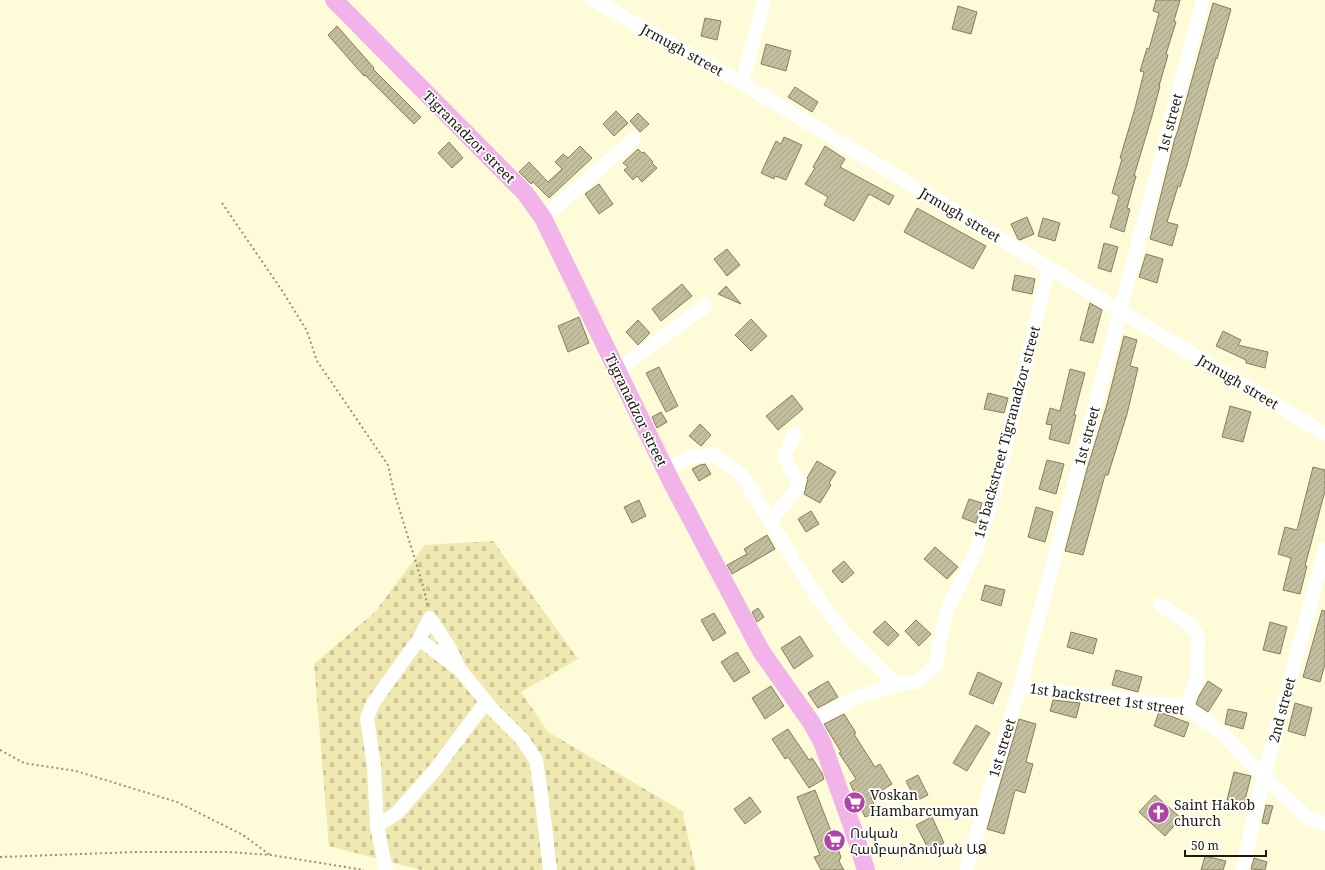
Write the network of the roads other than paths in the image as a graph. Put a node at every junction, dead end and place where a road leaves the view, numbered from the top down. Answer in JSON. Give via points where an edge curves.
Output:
{"nodes":[{"id":1,"x":334,"y":0,"type":"edge"},
{"id":2,"x":593,"y":0,"type":"edge"},
{"id":3,"x":764,"y":0,"type":"edge"},
{"id":4,"x":1203,"y":0,"type":"edge"},
{"id":5,"x":742,"y":83,"type":"junction"},
{"id":6,"x":634,"y":139,"type":"dead end"},
{"id":7,"x":542,"y":218,"type":"junction"},
{"id":8,"x":1049,"y":268,"type":"junction"},
{"id":9,"x":705,"y":306,"type":"dead end"},
{"id":10,"x":1120,"y":311,"type":"junction"},
{"id":11,"x":618,"y":370,"type":"junction"},
{"id":12,"x":795,"y":433,"type":"dead end"},
{"id":13,"x":1325,"y":434,"type":"edge"},
{"id":14,"x":665,"y":470,"type":"junction"},
{"id":15,"x":771,"y":520,"type":"junction"},
{"id":16,"x":1325,"y":550,"type":"edge"},
{"id":17,"x":1160,"y":605,"type":"dead end"},
{"id":18,"x":419,"y":639,"type":"junction"},
{"id":19,"x":460,"y":670,"type":"junction"},
{"id":20,"x":896,"y":685,"type":"junction"},
{"id":21,"x":1020,"y":687,"type":"junction"},
{"id":22,"x":486,"y":702,"type":"junction"},
{"id":23,"x":1186,"y":708,"type":"junction"},
{"id":24,"x":811,"y":722,"type":"junction"},
{"id":25,"x":1264,"y":777,"type":"junction"},
{"id":26,"x":1325,"y":824,"type":"edge"},
{"id":27,"x":377,"y":826,"type":"junction"},
{"id":28,"x":386,"y":870,"type":"edge"},
{"id":29,"x":550,"y":870,"type":"edge"},
{"id":30,"x":866,"y":870,"type":"edge"},
{"id":31,"x":966,"y":870,"type":"edge"},
{"id":32,"x":1242,"y":870,"type":"edge"}],
"edges":[{"from":1,"to":7,"type":"main road","name":"Tigranadzor street","via":[[525,193]]},
{"from":2,"to":5,"type":"street","name":"Jrmugh street"},
{"from":3,"to":5,"type":"street"},
{"from":4,"to":10,"type":"street","name":"1st street"},
{"from":5,"to":8,"type":"street","name":"Jrmugh street"},
{"from":6,"to":7,"type":"street"},
{"from":7,"to":11,"type":"main road","name":"Tigranadzor street"},
{"from":8,"to":10,"type":"street","name":"Jrmugh street"},
{"from":8,"to":20,"type":"street","name":"1st backstreet Tigranadzor street","via":[[993,497],[976,551],[947,610],[936,665],[916,682]]},
{"from":9,"to":11,"type":"street"},
{"from":10,"to":13,"type":"street","name":"Jrmugh street"},
{"from":10,"to":21,"type":"street","name":"1st street"},
{"from":11,"to":14,"type":"main road","name":"Tigranadzor street"},
{"from":12,"to":15,"type":"street","via":[[784,456],[798,482],[798,488]]},
{"from":14,"to":15,"type":"street","via":[[690,457],[714,455],[741,474]]},
{"from":14,"to":24,"type":"main road","name":"Tigranadzor street","via":[[761,651]]},
{"from":15,"to":20,"type":"street","via":[[816,596],[850,641]]},
{"from":16,"to":25,"type":"street","name":"2nd street"},
{"from":17,"to":23,"type":"street","via":[[1191,625],[1198,637],[1197,678]]},
{"from":18,"to":19,"type":"street"},
{"from":18,"to":19,"type":"street","via":[[430,618]]},
{"from":18,"to":27,"type":"street","via":[[373,703],[367,718],[374,766]]},
{"from":19,"to":22,"type":"street"},
{"from":20,"to":24,"type":"street","name":"1st backstreet Tigranadzor street","via":[[856,698]]},
{"from":21,"to":23,"type":"street","name":"1st backstreet 1st street"},
{"from":21,"to":31,"type":"street","name":"1st street"},
{"from":22,"to":27,"type":"street","via":[[434,771],[397,814]]},
{"from":22,"to":29,"type":"street","via":[[522,739],[536,760]]},
{"from":23,"to":25,"type":"street","name":"1st backstreet 1st street","via":[[1220,731]]},
{"from":24,"to":30,"type":"main road","name":"Tigranadzor street","via":[[822,742]]},
{"from":25,"to":26,"type":"street","name":"1st backstreet 1st street","via":[[1308,818]]},
{"from":25,"to":32,"type":"street","name":"2nd street"},
{"from":27,"to":28,"type":"street"}]}
